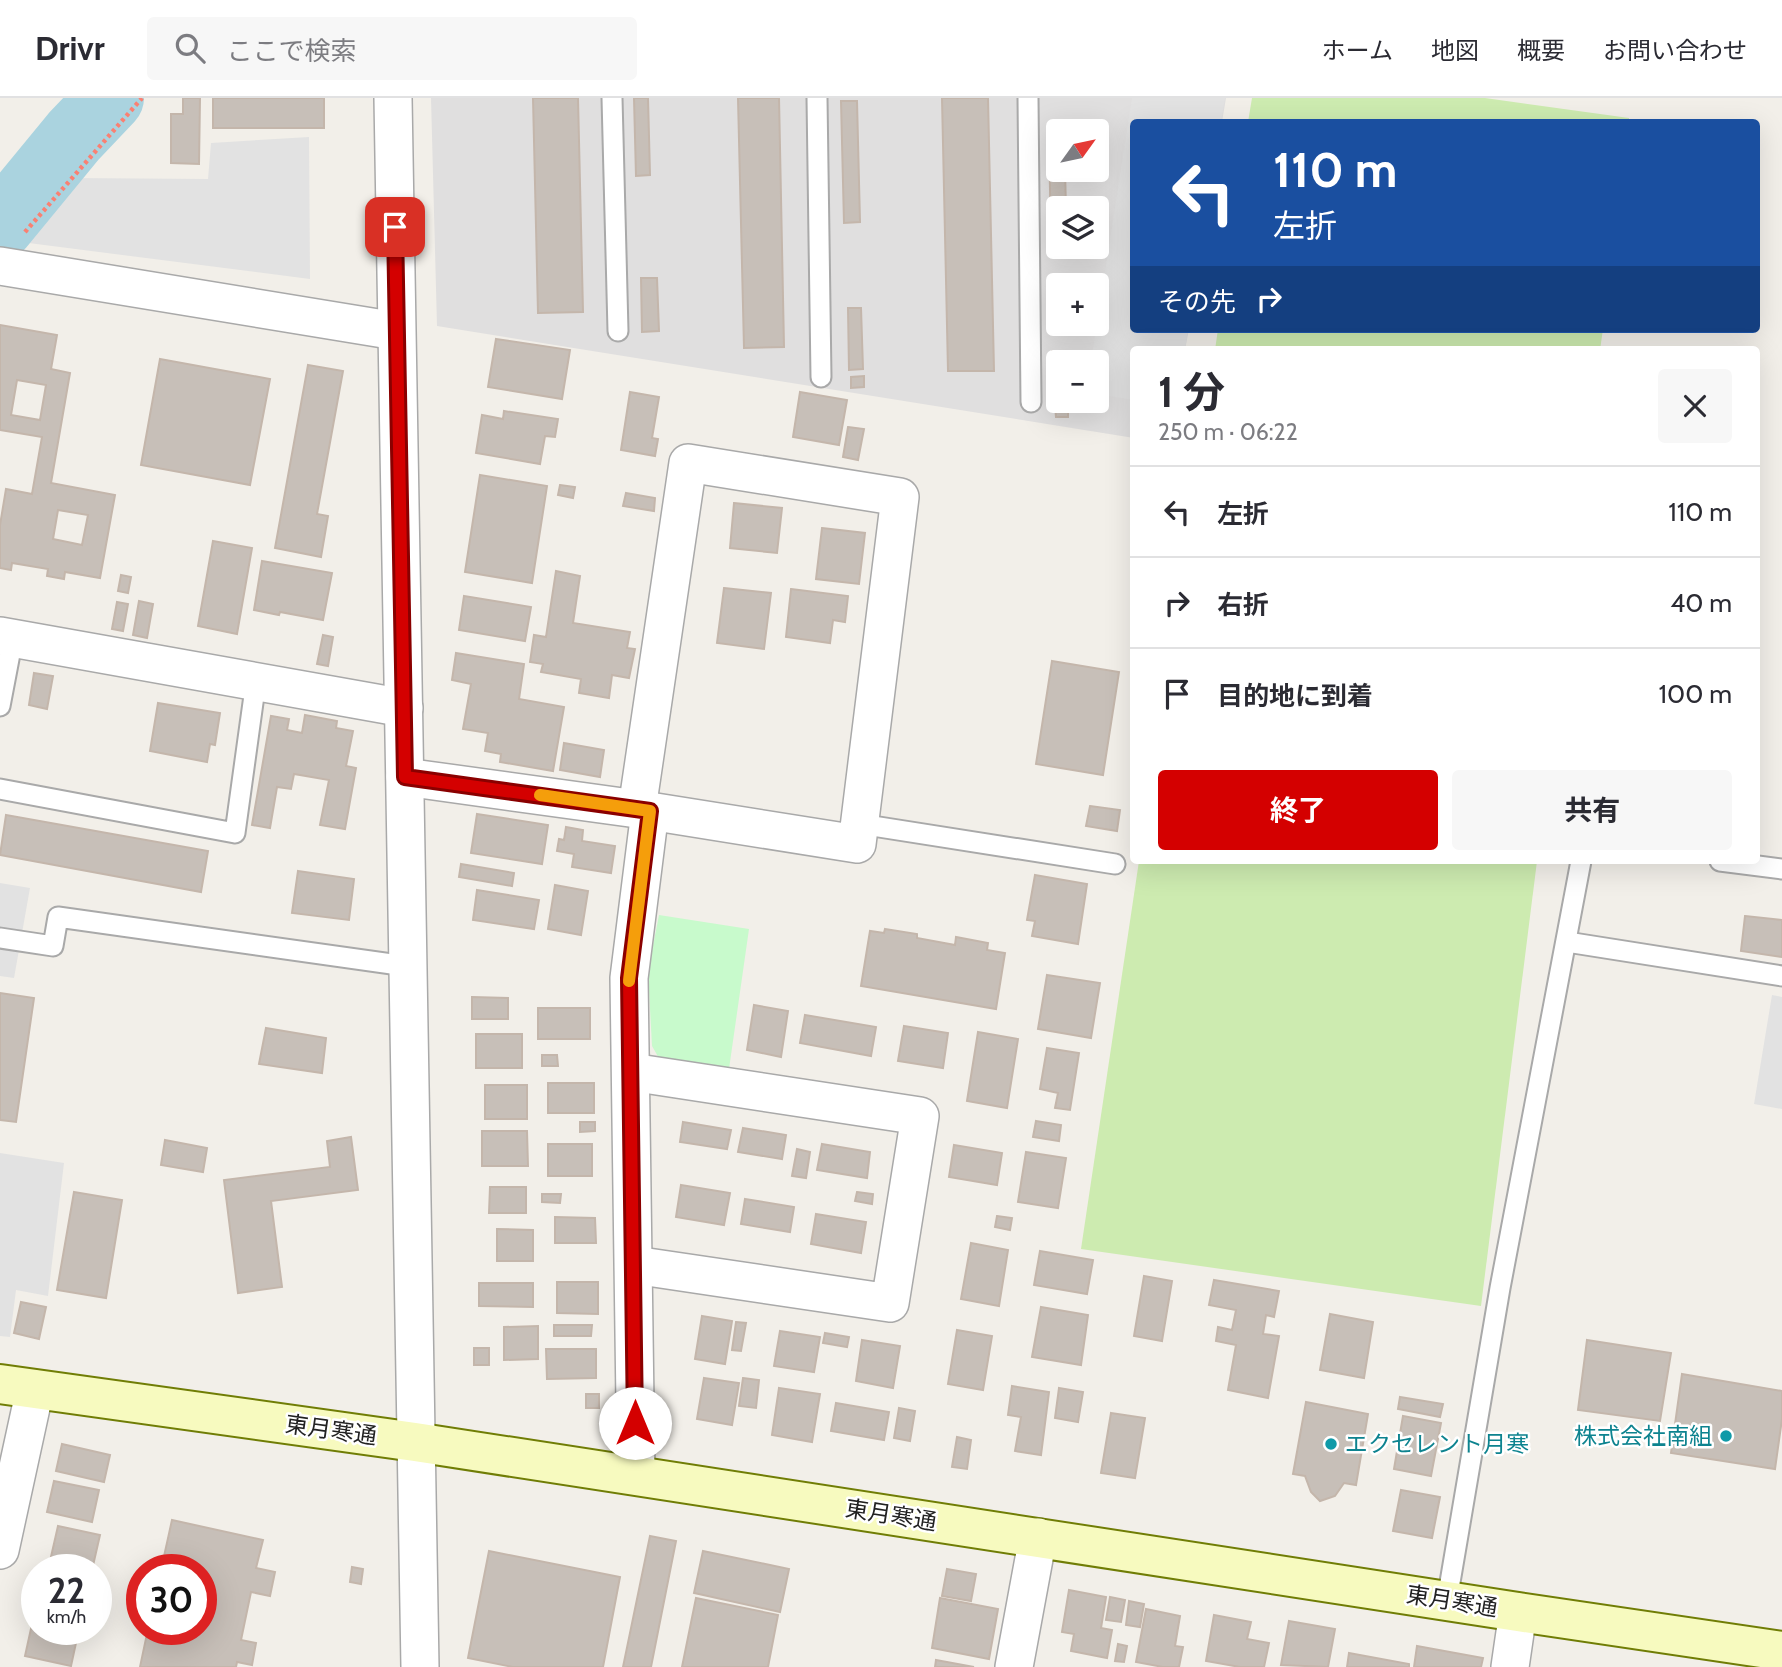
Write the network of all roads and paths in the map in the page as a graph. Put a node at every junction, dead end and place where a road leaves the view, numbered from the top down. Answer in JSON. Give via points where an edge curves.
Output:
{"nodes":[{"id":1,"x":142,"y":98,"type":"edge"},
{"id":2,"x":393,"y":98,"type":"edge"},
{"id":3,"x":611,"y":98,"type":"edge"},
{"id":4,"x":817,"y":98,"type":"edge"},
{"id":5,"x":1028,"y":98,"type":"edge"},
{"id":6,"x":25,"y":233,"type":"dead end"},
{"id":7,"x":0,"y":266,"type":"edge"},
{"id":8,"x":396,"y":331,"type":"junction"},
{"id":9,"x":618,"y":331,"type":"dead end"},
{"id":10,"x":821,"y":377,"type":"dead end"},
{"id":11,"x":1031,"y":402,"type":"dead end"},
{"id":12,"x":6,"y":637,"type":"edge"},
{"id":13,"x":256,"y":681,"type":"junction"},
{"id":14,"x":0,"y":706,"type":"edge"},
{"id":15,"x":404,"y":708,"type":"junction"},
{"id":16,"x":405,"y":777,"type":"junction"},
{"id":17,"x":0,"y":789,"type":"edge"},
{"id":18,"x":643,"y":810,"type":"junction"},
{"id":19,"x":860,"y":824,"type":"junction"},
{"id":20,"x":1115,"y":863,"type":"dead end"},
{"id":21,"x":1580,"y":864,"type":"edge"},
{"id":22,"x":1743,"y":864,"type":"edge"},
{"id":23,"x":1782,"y":869,"type":"edge"},
{"id":24,"x":0,"y":938,"type":"edge"},
{"id":25,"x":1566,"y":942,"type":"junction"},
{"id":26,"x":406,"y":966,"type":"junction"},
{"id":27,"x":1782,"y":976,"type":"edge"},
{"id":28,"x":631,"y":1072,"type":"junction"},
{"id":29,"x":634,"y":1265,"type":"junction"},
{"id":30,"x":18,"y":1387,"type":"edge"},
{"id":31,"x":415,"y":1441,"type":"junction"},
{"id":32,"x":636,"y":1475,"type":"junction"},
{"id":33,"x":1038,"y":1537,"type":"junction"},
{"id":34,"x":0,"y":1550,"type":"edge"},
{"id":35,"x":1447,"y":1600,"type":"junction"},
{"id":36,"x":1518,"y":1612,"type":"junction"},
{"id":37,"x":1758,"y":1655,"type":"edge"},
{"id":38,"x":421,"y":1667,"type":"edge"},
{"id":39,"x":1014,"y":1667,"type":"edge"},
{"id":40,"x":1510,"y":1667,"type":"edge"}],
"edges":[{"from":1,"to":6,"type":"path"},
{"from":2,"to":8,"type":"street"},
{"from":3,"to":9,"type":"lane"},
{"from":4,"to":10,"type":"lane"},
{"from":5,"to":11,"type":"lane"},
{"from":7,"to":8,"type":"street"},
{"from":8,"to":15,"type":"street"},
{"from":12,"to":13,"type":"street"},
{"from":12,"to":14,"type":"lane"},
{"from":13,"to":15,"type":"street"},
{"from":13,"to":17,"type":"lane","via":[[235,833]]},
{"from":15,"to":16,"type":"street"},
{"from":16,"to":18,"type":"street"},
{"from":16,"to":26,"type":"street"},
{"from":18,"to":19,"type":"street","via":[[857,844]]},
{"from":18,"to":19,"type":"street","via":[[688,463],[900,497]]},
{"from":18,"to":28,"type":"street","via":[[629,978]]},
{"from":19,"to":20,"type":"lane"},
{"from":21,"to":25,"type":"lane"},
{"from":22,"to":23,"type":"lane"},
{"from":24,"to":26,"type":"lane","via":[[53,946],[58,917]]},
{"from":25,"to":27,"type":"lane"},
{"from":25,"to":35,"type":"lane"},
{"from":26,"to":31,"type":"street"},
{"from":28,"to":29,"type":"street"},
{"from":28,"to":29,"type":"street","via":[[920,1116],[890,1303]]},
{"from":29,"to":32,"type":"street"},
{"from":30,"to":31,"type":"street","name":"東月寒通"},
{"from":30,"to":34,"type":"street"},
{"from":31,"to":32,"type":"street","name":"東月寒通"},
{"from":31,"to":38,"type":"street"},
{"from":32,"to":33,"type":"street","name":"東月寒通"},
{"from":33,"to":35,"type":"street","name":"東月寒通"},
{"from":33,"to":39,"type":"street"},
{"from":35,"to":36,"type":"street","name":"東月寒通"},
{"from":36,"to":37,"type":"street","name":"東月寒通"},
{"from":36,"to":40,"type":"street"}]}
